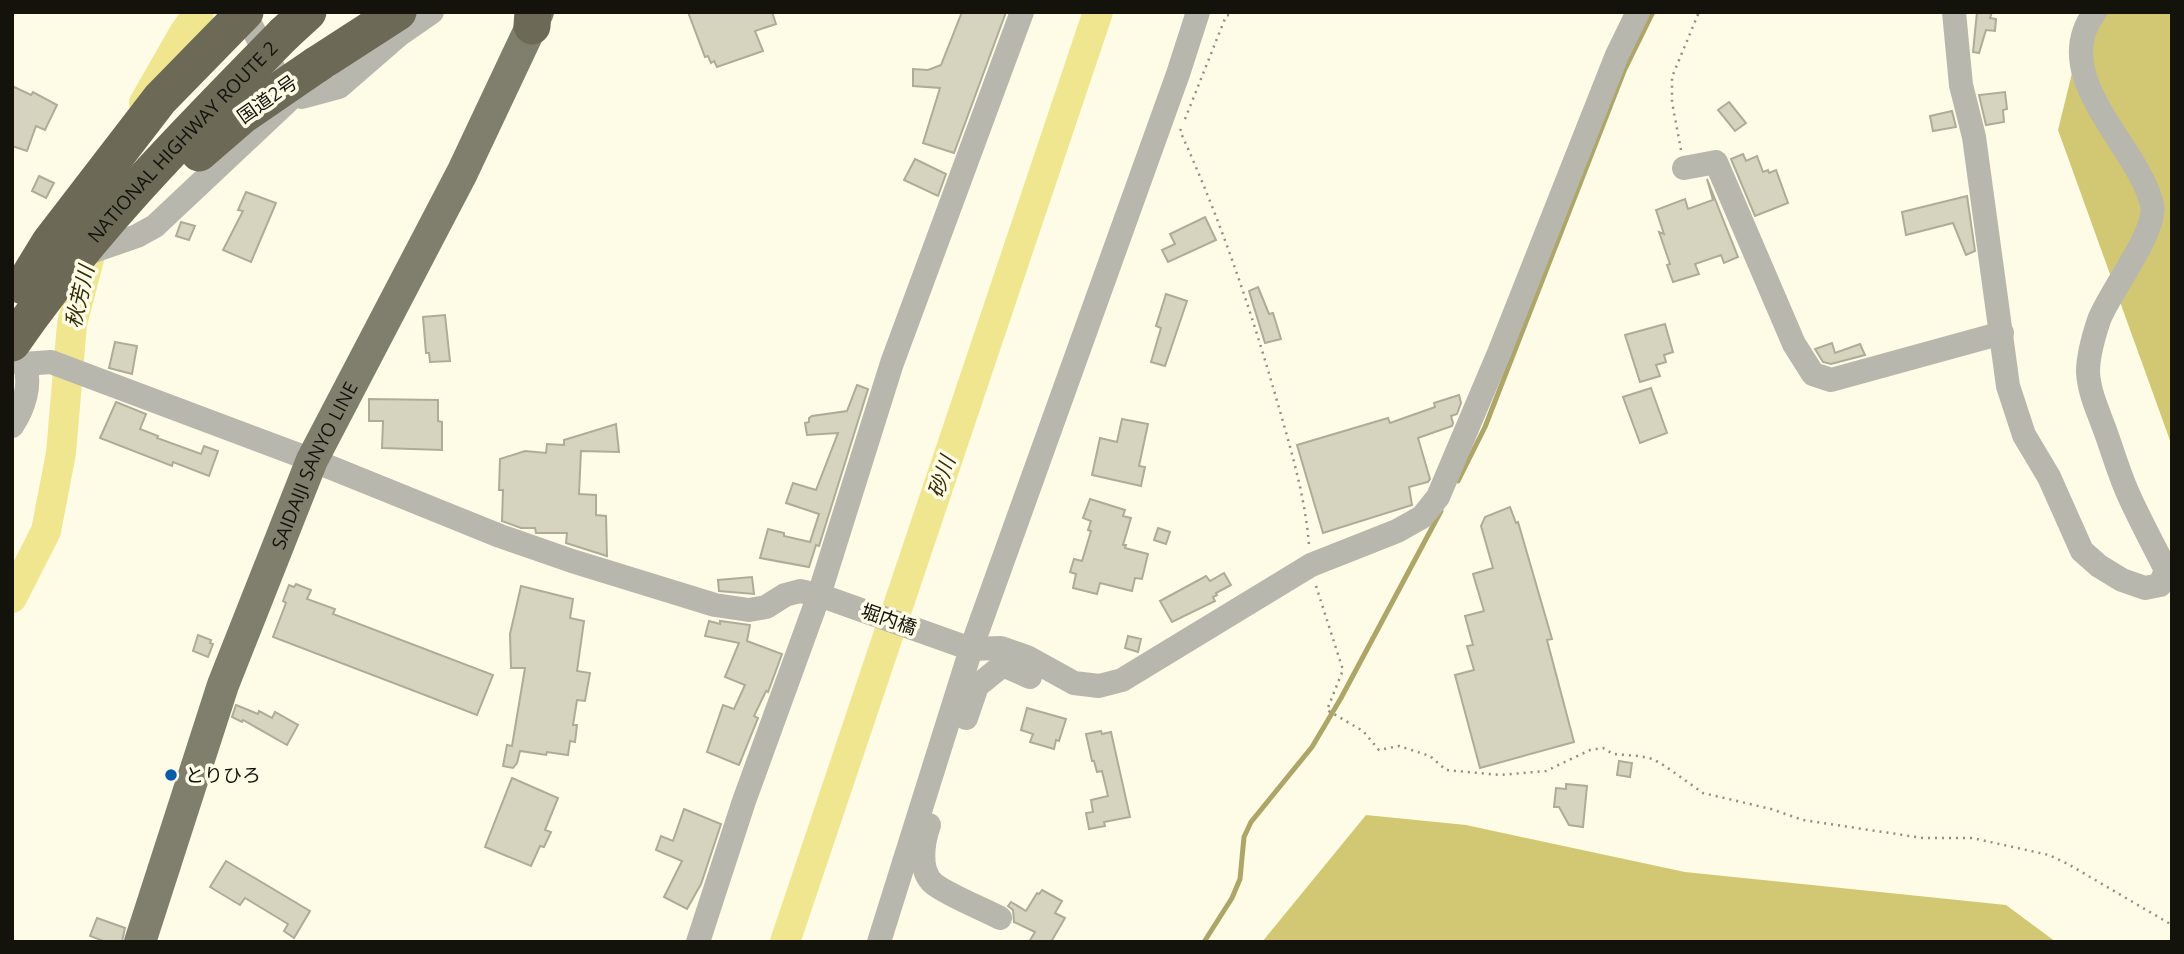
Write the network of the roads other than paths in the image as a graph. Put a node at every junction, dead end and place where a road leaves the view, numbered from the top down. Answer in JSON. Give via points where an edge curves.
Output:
{"nodes":[{"id":1,"x":398,"y":12,"type":"edge"},
{"id":2,"x":432,"y":12,"type":"edge"},
{"id":3,"x":1021,"y":12,"type":"edge"},
{"id":4,"x":1198,"y":12,"type":"edge"},
{"id":5,"x":1638,"y":12,"type":"edge"},
{"id":6,"x":1954,"y":12,"type":"edge"},
{"id":7,"x":2095,"y":12,"type":"edge"},
{"id":8,"x":273,"y":17,"type":"edge"},
{"id":9,"x":534,"y":17,"type":"edge"},
{"id":10,"x":306,"y":79,"type":"junction"},
{"id":11,"x":1684,"y":168,"type":"road end"},
{"id":12,"x":66,"y":260,"type":"junction"},
{"id":13,"x":19,"y":300,"type":"edge"},
{"id":14,"x":2001,"y":333,"type":"junction"},
{"id":15,"x":16,"y":353,"type":"edge"},
{"id":16,"x":12,"y":426,"type":"edge"},
{"id":17,"x":312,"y":460,"type":"junction"},
{"id":18,"x":819,"y":595,"type":"junction"},
{"id":19,"x":965,"y":647,"type":"junction"},
{"id":20,"x":1074,"y":683,"type":"junction"},
{"id":21,"x":1000,"y":918,"type":"dead end"},
{"id":22,"x":140,"y":942,"type":"edge"},
{"id":23,"x":698,"y":942,"type":"edge"},
{"id":24,"x":879,"y":942,"type":"edge"}],
"edges":[{"from":1,"to":10,"type":"highway","name":"国道2号"},
{"from":2,"to":10,"type":"street","via":[[339,87],[302,97]]},
{"from":3,"to":18,"type":"street","via":[[892,363]]},
{"from":4,"to":19,"type":"street"},
{"from":5,"to":20,"type":"street","via":[[1438,497],[1422,517],[1311,565],[1122,680],[1099,686]]},
{"from":6,"to":14,"type":"street"},
{"from":7,"to":14,"type":"street","via":[[2082,38],[2082,66],[2096,103],[2153,206],[2151,222],[2100,318],[2088,371],[2129,497],[2166,569],[2160,585],[2145,588],[2122,580],[2082,551],[2049,477],[2024,435],[2008,386]]},
{"from":8,"to":10,"type":"street","via":[[280,81]]},
{"from":8,"to":13,"type":"highway","name":"NATIONAL HIGHWAY ROUTE 2","bridge":true,"via":[[128,198]]},
{"from":9,"to":17,"type":"main road","name":"SAIDAIJI SANYO LINE","via":[[462,173]]},
{"from":10,"to":12,"type":"street","bridge":true,"via":[[155,226]]},
{"from":10,"to":13,"type":"highway","name":"国道2号","bridge":true,"via":[[243,115],[173,176],[95,256]]},
{"from":11,"to":14,"type":"street","via":[[1716,162],[1794,344],[1813,374],[1831,380]]},
{"from":12,"to":13,"type":"street"},
{"from":12,"to":13,"type":"street","via":[[25,308]]},
{"from":13,"to":15,"type":"highway","name":"NATIONAL HIGHWAY ROUTE 2","bridge":true},
{"from":15,"to":16,"type":"street","via":[[30,379]]},
{"from":15,"to":17,"type":"street","name":"堀内橋"},
{"from":17,"to":18,"type":"street","name":"堀内橋","via":[[500,536],[715,605],[749,610],[800,591]]},
{"from":17,"to":22,"type":"main road","name":"SAIDAIJI SANYO LINE","via":[[223,685]]},
{"from":18,"to":19,"type":"street","name":"堀内橋"},
{"from":18,"to":23,"type":"street"},
{"from":19,"to":20,"type":"street","name":"堀内橋","via":[[1001,648]]},
{"from":19,"to":24,"type":"street"},
{"from":20,"to":21,"type":"street","via":[[1054,691],[1003,665],[977,686],[923,843],[925,869],[933,883]]}]}
